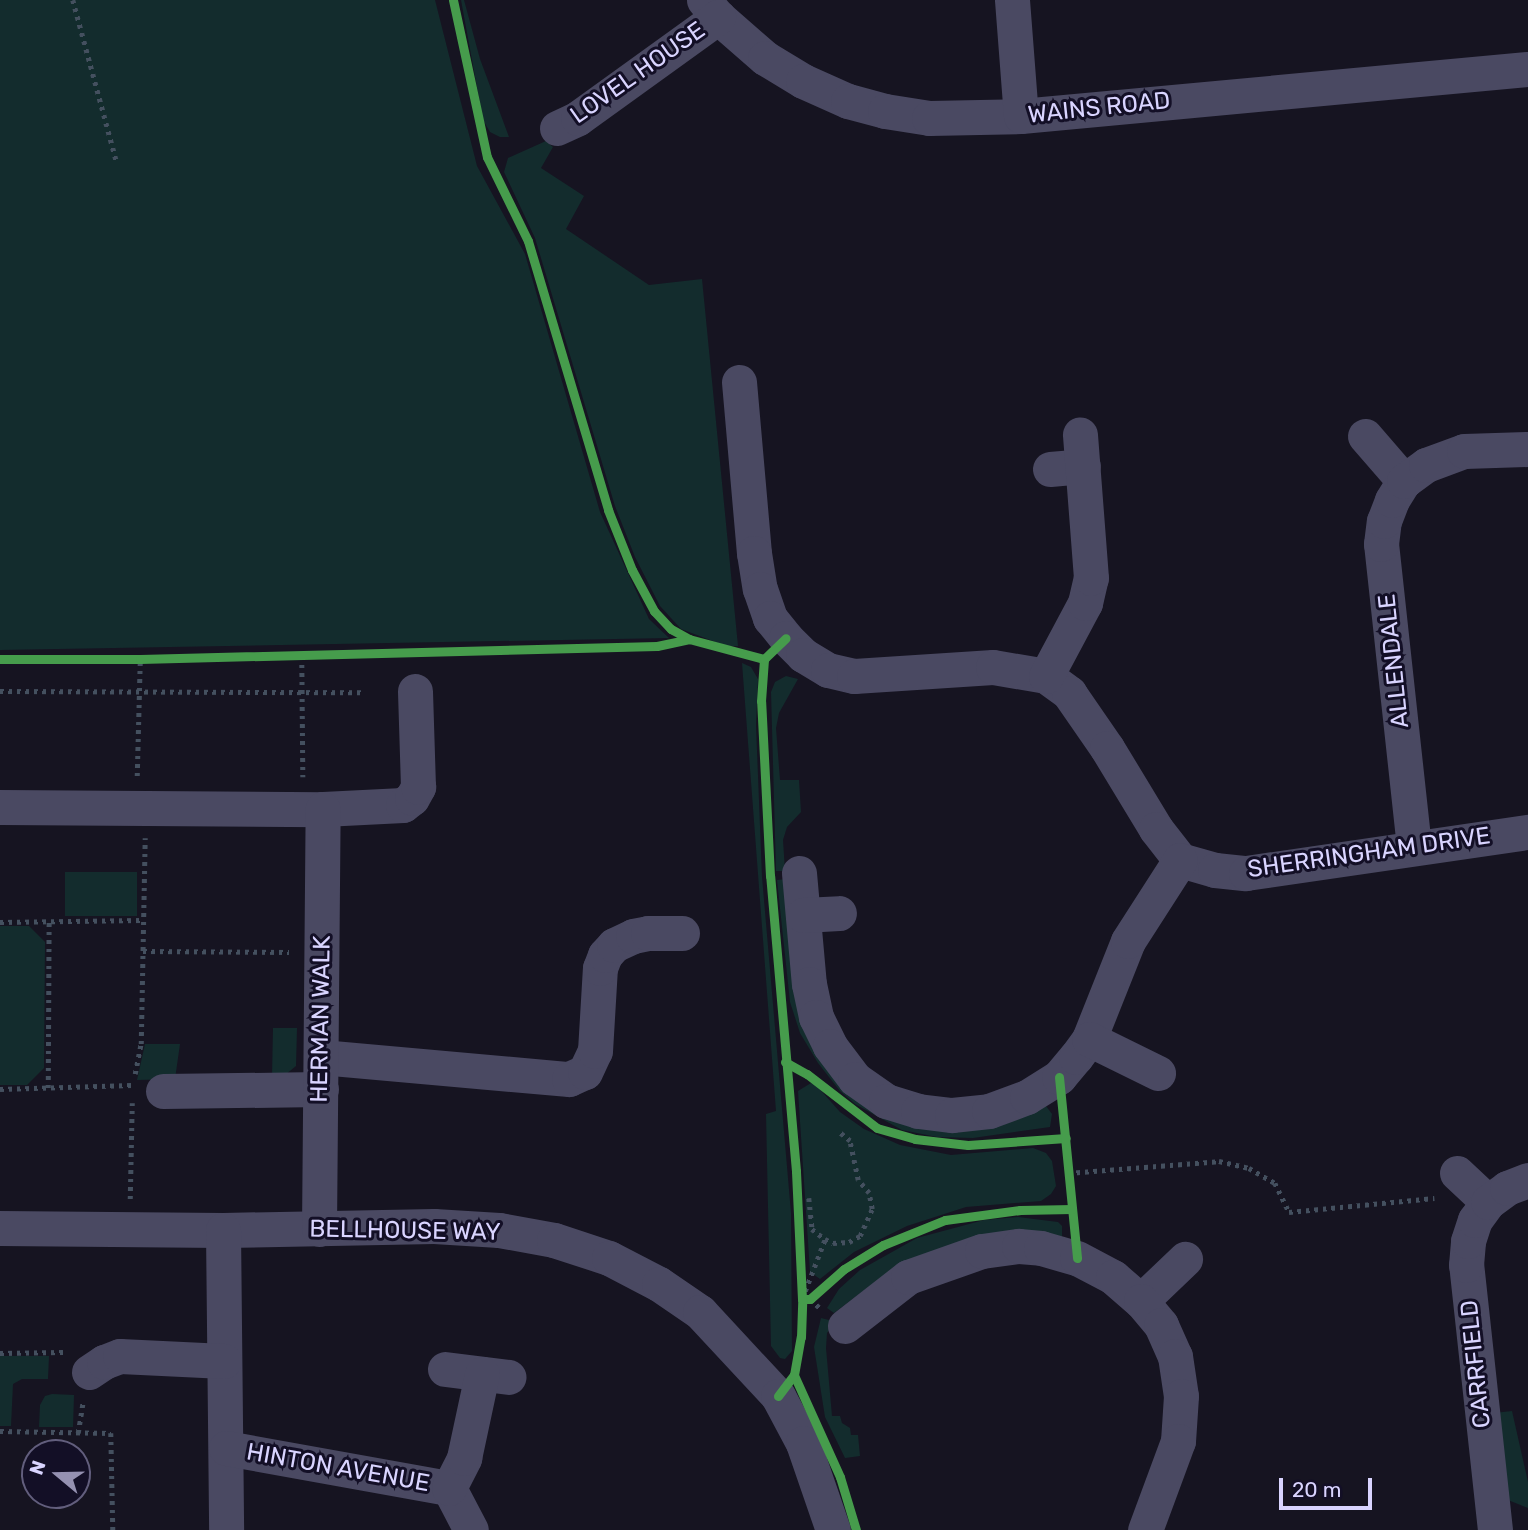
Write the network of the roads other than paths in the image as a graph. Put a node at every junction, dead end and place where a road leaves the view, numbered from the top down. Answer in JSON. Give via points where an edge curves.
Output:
{"nodes":[{"id":1,"x":1012,"y":0,"type":"edge"},
{"id":2,"x":711,"y":8,"type":"edge"},
{"id":3,"x":1528,"y":69,"type":"edge"},
{"id":4,"x":1021,"y":116,"type":"junction"},
{"id":5,"x":557,"y":128,"type":"dead end"},
{"id":6,"x":739,"y":382,"type":"dead end"},
{"id":7,"x":1364,"y":436,"type":"dead end"},
{"id":8,"x":1528,"y":449,"type":"edge"},
{"id":9,"x":1071,"y":457,"type":"dead end"},
{"id":10,"x":1404,"y":481,"type":"junction"},
{"id":11,"x":1046,"y":676,"type":"junction"},
{"id":12,"x":415,"y":691,"type":"dead end"},
{"id":13,"x":0,"y":807,"type":"edge"},
{"id":14,"x":313,"y":809,"type":"junction"},
{"id":15,"x":1528,"y":832,"type":"edge"},
{"id":16,"x":1415,"y":847,"type":"junction"},
{"id":17,"x":1180,"y":860,"type":"junction"},
{"id":18,"x":799,"y":873,"type":"dead end"},
{"id":19,"x":839,"y":913,"type":"dead end"},
{"id":20,"x":803,"y":915,"type":"junction"},
{"id":21,"x":682,"y":933,"type":"dead end"},
{"id":22,"x":1089,"y":1039,"type":"junction"},
{"id":23,"x":321,"y":1073,"type":"junction"},
{"id":24,"x":1158,"y":1073,"type":"dead end"},
{"id":25,"x":148,"y":1088,"type":"road end"},
{"id":26,"x":1528,"y":1180,"type":"edge"},
{"id":27,"x":0,"y":1228,"type":"edge"},
{"id":28,"x":319,"y":1229,"type":"junction"},
{"id":29,"x":223,"y":1230,"type":"junction"},
{"id":30,"x":1185,"y":1259,"type":"dead end"},
{"id":31,"x":1141,"y":1301,"type":"junction"},
{"id":32,"x":845,"y":1326,"type":"dead end"},
{"id":33,"x":224,"y":1361,"type":"junction"},
{"id":34,"x":445,"y":1369,"type":"dead end"},
{"id":35,"x":89,"y":1372,"type":"road end"},
{"id":36,"x":226,"y":1448,"type":"junction"},
{"id":37,"x":449,"y":1488,"type":"junction"},
{"id":38,"x":226,"y":1530,"type":"edge"},
{"id":39,"x":471,"y":1530,"type":"edge"},
{"id":40,"x":833,"y":1530,"type":"edge"},
{"id":41,"x":1145,"y":1530,"type":"edge"},
{"id":42,"x":1495,"y":1530,"type":"edge"}],
"edges":[{"from":1,"to":4,"type":"street"},
{"from":2,"to":4,"type":"street","name":"WAINS ROAD","via":[[765,58],[848,101],[929,118]]},
{"from":2,"to":5,"type":"street","name":"LOVEL HOUSE","via":[[578,118]]},
{"from":3,"to":4,"type":"street","name":"WAINS ROAD"},
{"from":6,"to":11,"type":"street","via":[[760,589],[770,618],[803,655],[828,670],[854,676],[993,667]]},
{"from":7,"to":10,"type":"street"},
{"from":8,"to":10,"type":"street","name":"ALLENDALE","via":[[1444,456]]},
{"from":9,"to":11,"type":"street","via":[[1091,578],[1084,603]]},
{"from":10,"to":16,"type":"street","name":"ALLENDALE","via":[[1384,521],[1381,544]]},
{"from":11,"to":17,"type":"street","via":[[1069,693]]},
{"from":12,"to":14,"type":"street","via":[[418,787],[412,798],[403,805]]},
{"from":13,"to":14,"type":"street"},
{"from":14,"to":23,"type":"street","name":"HERMAN WALK","via":[[322,952]]},
{"from":15,"to":16,"type":"street","name":"SHERRINGHAM DRIVE"},
{"from":16,"to":17,"type":"street","name":"SHERRINGHAM DRIVE","via":[[1246,873]]},
{"from":17,"to":22,"type":"street","via":[[1128,941]]},
{"from":18,"to":20,"type":"street"},
{"from":19,"to":20,"type":"street"},
{"from":20,"to":22,"type":"street","via":[[809,985],[817,1017],[830,1046],[855,1079],[886,1101],[952,1115],[989,1111],[1027,1097],[1059,1077]]},
{"from":21,"to":23,"type":"street","via":[[632,936],[605,954],[600,968],[595,1051],[585,1072],[569,1079]]},
{"from":22,"to":24,"type":"street"},
{"from":23,"to":25,"type":"street"},
{"from":23,"to":28,"type":"street","name":"HERMAN WALK"},
{"from":26,"to":42,"type":"street","name":"CARRFIELD","via":[[1507,1188],[1469,1185],[1475,1220],[1465,1265]]},
{"from":27,"to":29,"type":"street","name":"BELLHOUSE WAY"},
{"from":28,"to":29,"type":"street","name":"BELLHOUSE WAY"},
{"from":28,"to":40,"type":"street","name":"BELLHOUSE WAY","via":[[434,1226],[499,1230],[554,1240],[659,1284],[700,1312],[778,1396],[803,1443]]},
{"from":29,"to":33,"type":"street"},
{"from":30,"to":31,"type":"street"},
{"from":31,"to":32,"type":"street","via":[[1113,1277],[1077,1258],[1019,1246],[982,1251],[908,1277]]},
{"from":31,"to":41,"type":"street","via":[[1160,1325],[1175,1356],[1181,1396],[1178,1441]]},
{"from":33,"to":35,"type":"street","via":[[120,1356]]},
{"from":33,"to":36,"type":"street"},
{"from":34,"to":37,"type":"street","name":"HINTON AVENUE","via":[[496,1375]]},
{"from":36,"to":37,"type":"street","name":"HINTON AVENUE"},
{"from":36,"to":38,"type":"street"},
{"from":37,"to":39,"type":"street","name":"HINTON AVENUE"}]}
